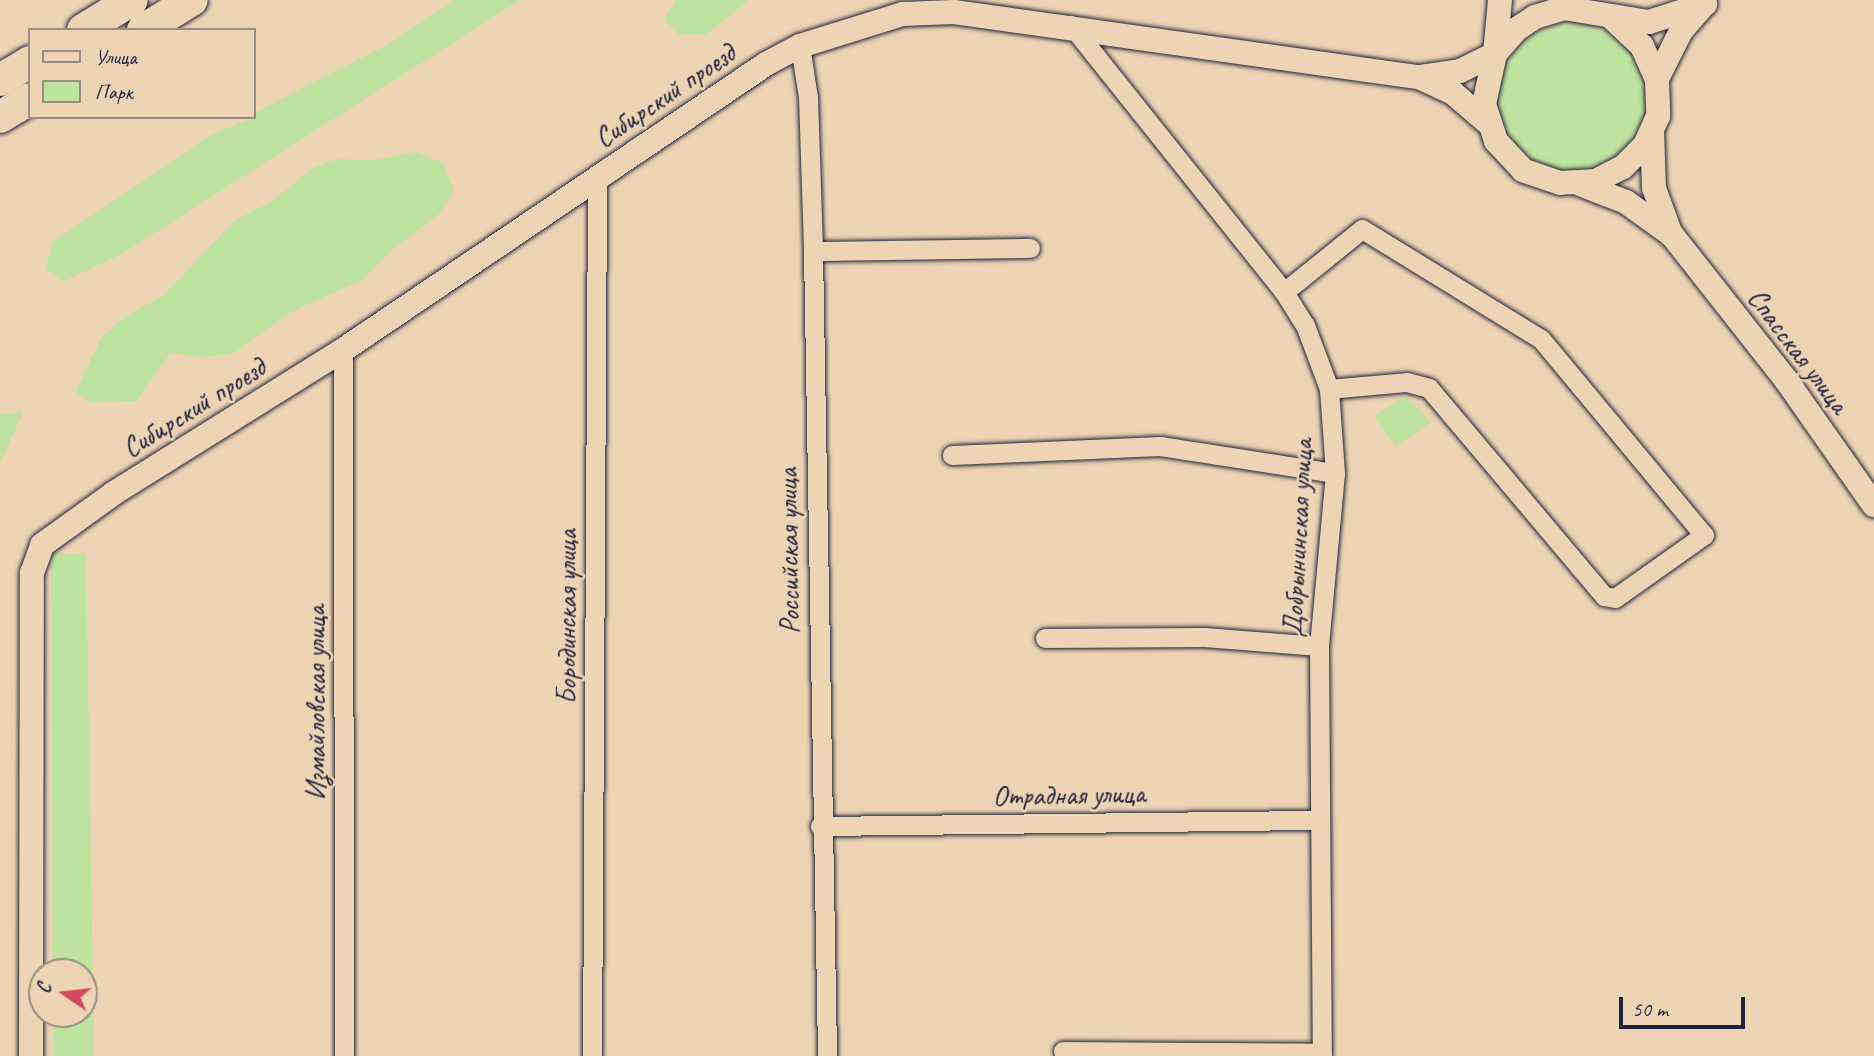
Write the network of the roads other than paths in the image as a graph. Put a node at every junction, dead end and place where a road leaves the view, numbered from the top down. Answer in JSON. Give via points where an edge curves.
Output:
{"nodes":[{"id":1,"x":132,"y":0,"type":"edge"},
{"id":2,"x":192,"y":0,"type":"edge"},
{"id":3,"x":1500,"y":0,"type":"edge"},
{"id":4,"x":1707,"y":2,"type":"edge"},
{"id":5,"x":1562,"y":4,"type":"edge"},
{"id":6,"x":1612,"y":18,"type":"junction"},
{"id":7,"x":1071,"y":25,"type":"junction"},
{"id":8,"x":86,"y":28,"type":"edge"},
{"id":9,"x":146,"y":28,"type":"edge"},
{"id":10,"x":800,"y":46,"type":"junction"},
{"id":11,"x":1495,"y":54,"type":"junction"},
{"id":12,"x":28,"y":63,"type":"edge"},
{"id":13,"x":1419,"y":77,"type":"junction"},
{"id":14,"x":1657,"y":79,"type":"junction"},
{"id":15,"x":0,"y":80,"type":"edge"},
{"id":16,"x":28,"y":100,"type":"edge"},
{"id":17,"x":0,"y":117,"type":"edge"},
{"id":18,"x":1488,"y":123,"type":"junction"},
{"id":19,"x":1652,"y":131,"type":"junction"},
{"id":20,"x":597,"y":178,"type":"junction"},
{"id":21,"x":1580,"y":184,"type":"junction"},
{"id":22,"x":1672,"y":235,"type":"junction"},
{"id":23,"x":1030,"y":248,"type":"dead end"},
{"id":24,"x":813,"y":251,"type":"junction"},
{"id":25,"x":1284,"y":292,"type":"junction"},
{"id":26,"x":343,"y":350,"type":"junction"},
{"id":27,"x":1329,"y":389,"type":"junction"},
{"id":28,"x":953,"y":455,"type":"dead end"},
{"id":29,"x":1335,"y":473,"type":"junction"},
{"id":30,"x":1874,"y":505,"type":"edge"},
{"id":31,"x":1045,"y":638,"type":"dead end"},
{"id":32,"x":1319,"y":646,"type":"junction"},
{"id":33,"x":1318,"y":820,"type":"junction"},
{"id":34,"x":820,"y":826,"type":"junction"},
{"id":35,"x":1063,"y":1051,"type":"dead end"},
{"id":36,"x":1322,"y":1055,"type":"edge"},
{"id":37,"x":32,"y":1056,"type":"edge"},
{"id":38,"x":344,"y":1056,"type":"edge"},
{"id":39,"x":592,"y":1056,"type":"edge"},
{"id":40,"x":827,"y":1056,"type":"edge"}],
"edges":[{"from":1,"to":8,"type":"highway"},
{"from":2,"to":9,"type":"highway"},
{"from":3,"to":11,"type":"street"},
{"from":4,"to":6,"type":"street","via":[[1661,20]]},
{"from":4,"to":14,"type":"street","via":[[1681,31]]},
{"from":5,"to":6,"type":"street"},
{"from":5,"to":11,"type":"street","via":[[1529,20]]},
{"from":6,"to":14,"type":"street","via":[[1642,46]]},
{"from":7,"to":10,"type":"street","name":"Сибирский проезд","via":[[954,12],[903,14]]},
{"from":7,"to":13,"type":"street","name":"Сибирский проезд"},
{"from":7,"to":25,"type":"street","name":"Добрынинская улица"},
{"from":10,"to":20,"type":"street","name":"Сибирский проезд"},
{"from":10,"to":24,"type":"street","name":"Российская улица","via":[[808,97]]},
{"from":11,"to":13,"type":"street","name":"Сибирский проезд","via":[[1460,71]]},
{"from":11,"to":18,"type":"street","via":[[1485,86]]},
{"from":12,"to":15,"type":"highway"},
{"from":13,"to":18,"type":"street","name":"Сибирский проезд","via":[[1453,93]]},
{"from":14,"to":19,"type":"street","via":[[1658,116]]},
{"from":16,"to":17,"type":"highway"},
{"from":18,"to":21,"type":"street","via":[[1502,149],[1523,170],[1560,183]]},
{"from":19,"to":21,"type":"street","via":[[1623,167]]},
{"from":19,"to":22,"type":"street","name":"Спасская улица","via":[[1654,188]]},
{"from":20,"to":26,"type":"street","name":"Сибирский проезд"},
{"from":20,"to":39,"type":"street","name":"Бородинская улица"},
{"from":21,"to":22,"type":"street","name":"Спасская улица","via":[[1626,202]]},
{"from":22,"to":30,"type":"street","name":"Спасская улица","via":[[1786,380]]},
{"from":23,"to":24,"type":"street"},
{"from":24,"to":34,"type":"street","name":"Российская улица"},
{"from":25,"to":27,"type":"street","name":"Добрынинская улица","via":[[1305,325]]},
{"from":25,"to":27,"type":"street","via":[[1362,229],[1541,339],[1704,535],[1615,598],[1604,596],[1430,388],[1407,382]]},
{"from":26,"to":37,"type":"street","name":"Сибирский проезд","via":[[114,493],[42,545],[32,573],[29,611]]},
{"from":26,"to":38,"type":"street","name":"Измайловская улица"},
{"from":27,"to":29,"type":"street","name":"Добрынинская улица"},
{"from":28,"to":29,"type":"street","via":[[1160,446]]},
{"from":29,"to":32,"type":"street","name":"Добрынинская улица"},
{"from":31,"to":32,"type":"street","via":[[1204,637]]},
{"from":32,"to":33,"type":"street","name":"Добрынинская улица"},
{"from":33,"to":34,"type":"street","name":"Отрадная улица"},
{"from":33,"to":36,"type":"street","name":"Добрынинская улица"},
{"from":34,"to":40,"type":"street","name":"Российская улица"},
{"from":35,"to":36,"type":"street"}]}
